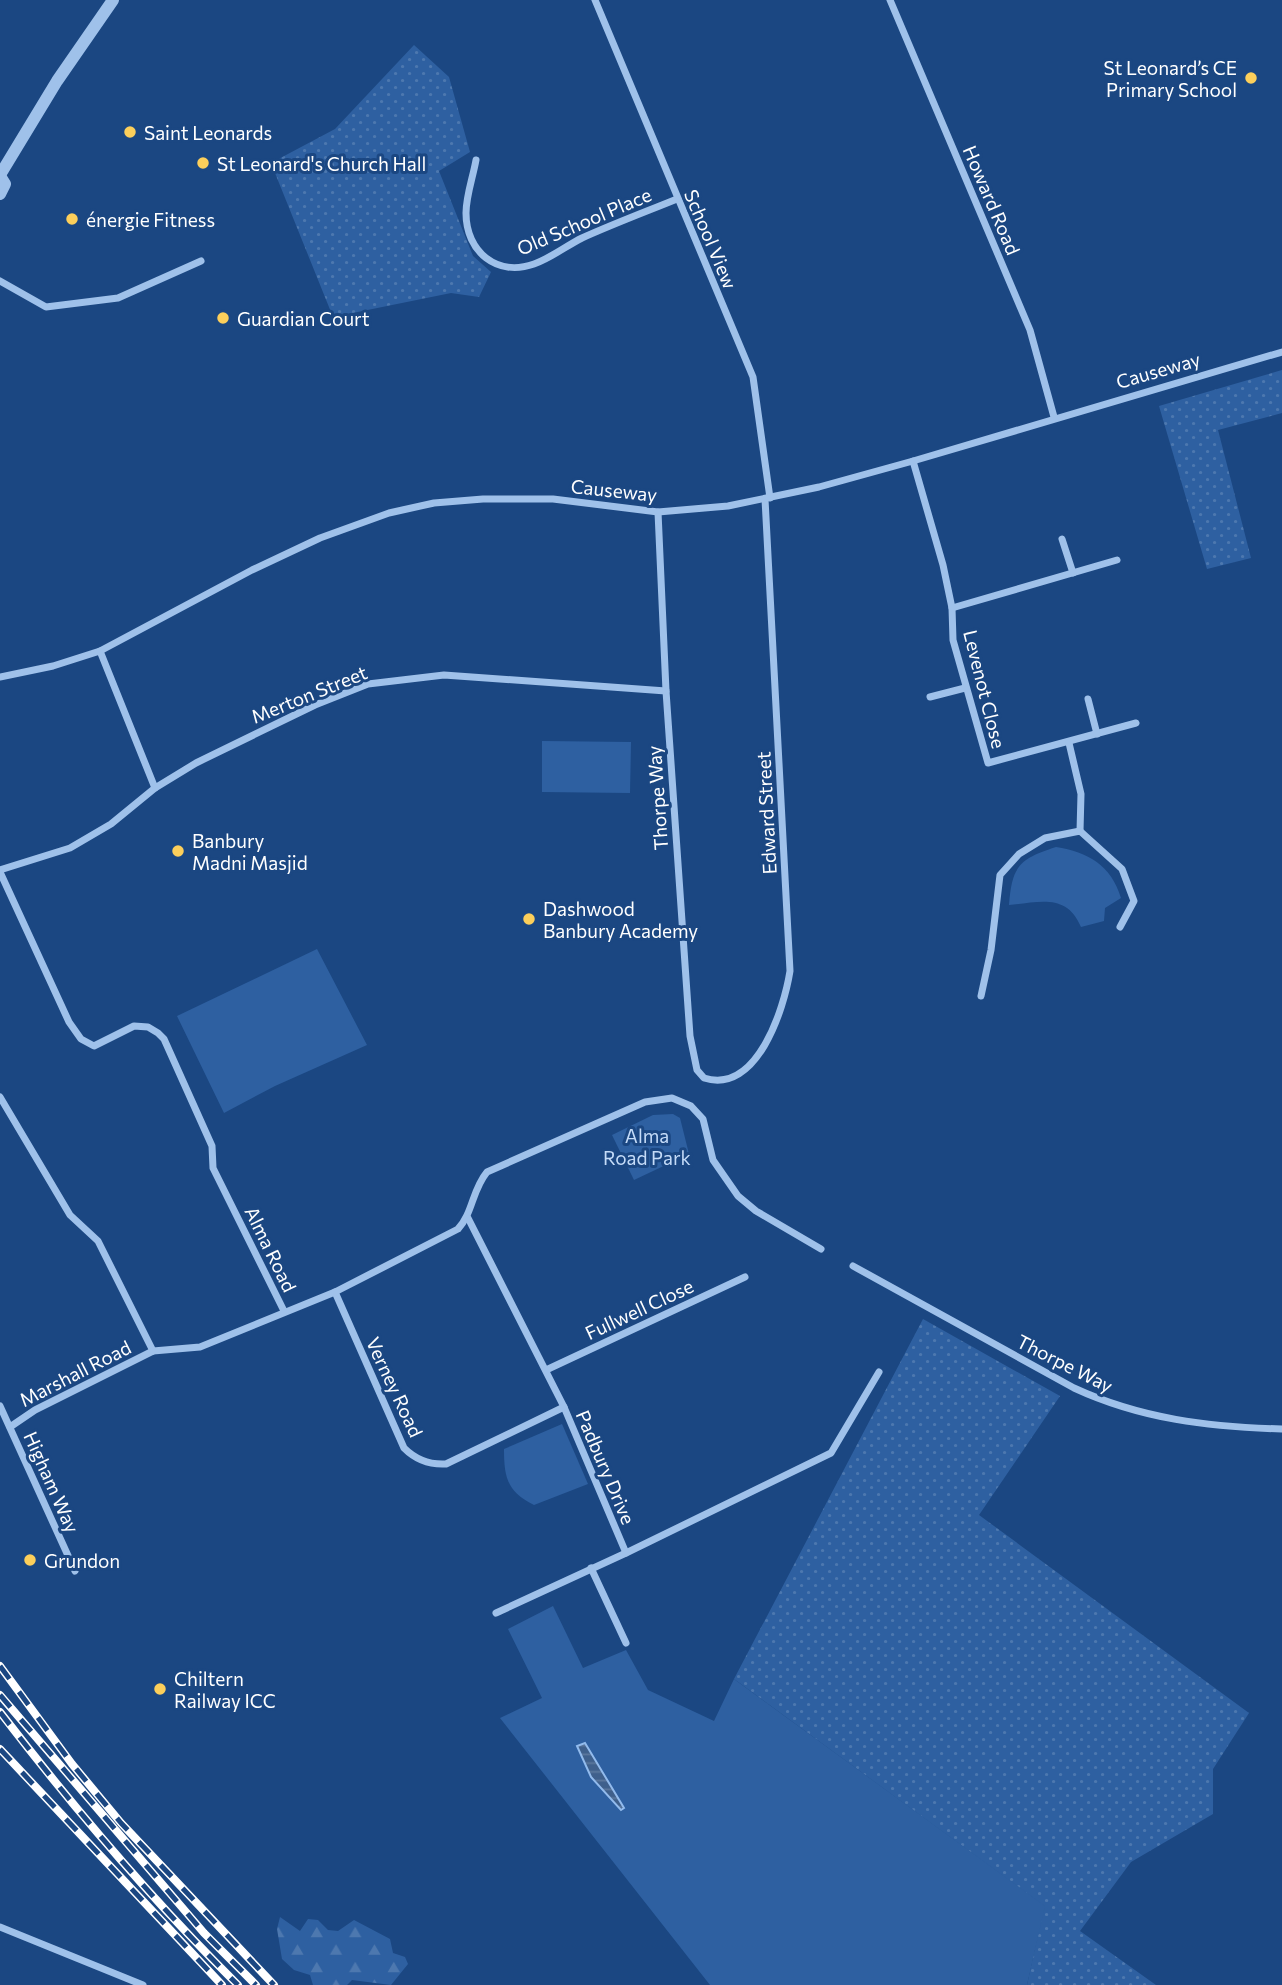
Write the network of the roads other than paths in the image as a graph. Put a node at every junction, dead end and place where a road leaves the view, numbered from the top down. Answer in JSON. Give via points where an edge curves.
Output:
{"nodes":[{"id":1,"x":113,"y":0,"type":"edge"},
{"id":2,"x":595,"y":0,"type":"edge"},
{"id":3,"x":890,"y":0,"type":"edge"},
{"id":4,"x":476,"y":160,"type":"dead end"},
{"id":5,"x":0,"y":175,"type":"edge"},
{"id":6,"x":0,"y":194,"type":"edge"},
{"id":7,"x":677,"y":199,"type":"junction"},
{"id":8,"x":201,"y":261,"type":"dead end"},
{"id":9,"x":0,"y":281,"type":"edge"},
{"id":10,"x":1282,"y":352,"type":"edge"},
{"id":11,"x":1054,"y":417,"type":"junction"},
{"id":12,"x":913,"y":461,"type":"junction"},
{"id":13,"x":767,"y":498,"type":"junction"},
{"id":14,"x":658,"y":512,"type":"junction"},
{"id":15,"x":1062,"y":539,"type":"dead end"},
{"id":16,"x":1117,"y":560,"type":"dead end"},
{"id":17,"x":1073,"y":573,"type":"junction"},
{"id":18,"x":952,"y":608,"type":"junction"},
{"id":19,"x":100,"y":651,"type":"junction"},
{"id":20,"x":0,"y":677,"type":"edge"},
{"id":21,"x":965,"y":688,"type":"junction"},
{"id":22,"x":666,"y":691,"type":"junction"},
{"id":23,"x":930,"y":697,"type":"dead end"},
{"id":24,"x":1088,"y":698,"type":"dead end"},
{"id":25,"x":1136,"y":723,"type":"dead end"},
{"id":26,"x":1097,"y":734,"type":"junction"},
{"id":27,"x":1069,"y":743,"type":"junction"},
{"id":28,"x":155,"y":788,"type":"junction"},
{"id":29,"x":1080,"y":831,"type":"junction"},
{"id":30,"x":0,"y":871,"type":"edge"},
{"id":31,"x":1120,"y":928,"type":"dead end"},
{"id":32,"x":981,"y":996,"type":"dead end"},
{"id":33,"x":704,"y":1078,"type":"joint"},
{"id":34,"x":0,"y":1098,"type":"edge"},
{"id":35,"x":468,"y":1218,"type":"junction"},
{"id":36,"x":821,"y":1249,"type":"dead end"},
{"id":37,"x":853,"y":1266,"type":"dead end"},
{"id":38,"x":745,"y":1277,"type":"dead end"},
{"id":39,"x":335,"y":1292,"type":"junction"},
{"id":40,"x":284,"y":1311,"type":"junction"},
{"id":41,"x":153,"y":1351,"type":"junction"},
{"id":42,"x":546,"y":1370,"type":"junction"},
{"id":43,"x":879,"y":1372,"type":"dead end"},
{"id":44,"x":0,"y":1406,"type":"edge"},
{"id":45,"x":564,"y":1407,"type":"junction"},
{"id":46,"x":10,"y":1427,"type":"junction"},
{"id":47,"x":1282,"y":1429,"type":"edge"},
{"id":48,"x":626,"y":1553,"type":"junction"},
{"id":49,"x":591,"y":1567,"type":"junction"},
{"id":50,"x":75,"y":1571,"type":"dead end"},
{"id":51,"x":496,"y":1613,"type":"dead end"},
{"id":52,"x":626,"y":1643,"type":"dead end"},
{"id":53,"x":0,"y":1927,"type":"edge"},
{"id":54,"x":142,"y":1985,"type":"edge"}],
"edges":[{"from":1,"to":5,"type":"street"},
{"from":2,"to":7,"type":"street","name":"School View"},
{"from":3,"to":11,"type":"street","name":"Howard Road","via":[[1030,330]]},
{"from":4,"to":7,"type":"street","name":"Old School Place","via":[[466,224],[475,248],[495,266],[509,269],[535,264],[580,239]]},
{"from":5,"to":6,"type":"street","via":[[5,184]]},
{"from":7,"to":13,"type":"street","name":"School View","via":[[753,377]]},
{"from":8,"to":9,"type":"street","via":[[118,298],[46,307]]},
{"from":10,"to":11,"type":"street","name":"Causeway"},
{"from":11,"to":12,"type":"street","name":"Causeway"},
{"from":12,"to":13,"type":"street","name":"Causeway"},
{"from":12,"to":18,"type":"street","name":"Levenot Close"},
{"from":13,"to":14,"type":"street","name":"Causeway"},
{"from":13,"to":33,"type":"street","name":"Edward Street","via":[[790,971],[780,1018],[758,1054],[733,1077]]},
{"from":14,"to":19,"type":"street","name":"Causeway","via":[[552,499],[483,499],[389,513],[252,570]]},
{"from":14,"to":22,"type":"street","name":"Thorpe Way"},
{"from":15,"to":17,"type":"street"},
{"from":16,"to":17,"type":"street"},
{"from":17,"to":18,"type":"street"},
{"from":18,"to":21,"type":"street","name":"Levenot Close","via":[[953,640]]},
{"from":19,"to":20,"type":"street","name":"Causeway"},
{"from":19,"to":28,"type":"street"},
{"from":21,"to":23,"type":"street"},
{"from":21,"to":27,"type":"street","name":"Levenot Close","via":[[988,763]]},
{"from":22,"to":28,"type":"street","name":"Merton Street","via":[[444,676],[368,684],[223,748]]},
{"from":22,"to":33,"type":"street","name":"Thorpe Way","via":[[690,1036],[697,1070]]},
{"from":24,"to":26,"type":"street"},
{"from":25,"to":26,"type":"street","name":"Levenot Close"},
{"from":26,"to":27,"type":"street","name":"Levenot Close"},
{"from":27,"to":29,"type":"street","via":[[1082,794]]},
{"from":28,"to":30,"type":"street","name":"Merton Street","via":[[111,824],[70,848]]},
{"from":29,"to":31,"type":"street","via":[[1122,869],[1134,901]]},
{"from":29,"to":32,"type":"street","via":[[1045,838],[1019,854],[1000,876]]},
{"from":30,"to":40,"type":"street","name":"Alma Road","via":[[81,1039],[94,1046],[134,1026],[148,1027],[163,1039],[212,1146],[213,1168]]},
{"from":34,"to":41,"type":"street","name":"Marshall Road","via":[[70,1214],[98,1241]]},
{"from":35,"to":36,"type":"street","via":[[478,1182],[486,1172],[616,1113],[672,1098],[691,1106],[703,1119],[713,1160],[738,1196]]},
{"from":35,"to":39,"type":"street","name":"Alma Road","via":[[458,1229]]},
{"from":35,"to":42,"type":"street","name":"Padbury Drive"},
{"from":37,"to":47,"type":"street","name":"Thorpe Way","via":[[1110,1404],[1191,1423]]},
{"from":38,"to":42,"type":"street","name":"Fullwell Close"},
{"from":39,"to":40,"type":"street","name":"Alma Road"},
{"from":39,"to":45,"type":"street","name":"Verney Road","via":[[404,1448],[412,1456],[431,1465],[446,1464]]},
{"from":40,"to":41,"type":"street","via":[[200,1347]]},
{"from":41,"to":46,"type":"street","name":"Marshall Road"},
{"from":42,"to":45,"type":"street","name":"Padbury Drive"},
{"from":43,"to":48,"type":"street","name":"Padbury Drive","via":[[831,1453]]},
{"from":44,"to":46,"type":"street","name":"Higham Way"},
{"from":45,"to":48,"type":"street","name":"Padbury Drive"},
{"from":46,"to":50,"type":"street","name":"Higham Way"},
{"from":48,"to":49,"type":"street"},
{"from":49,"to":51,"type":"street"},
{"from":49,"to":52,"type":"street"},
{"from":53,"to":54,"type":"street"}]}
